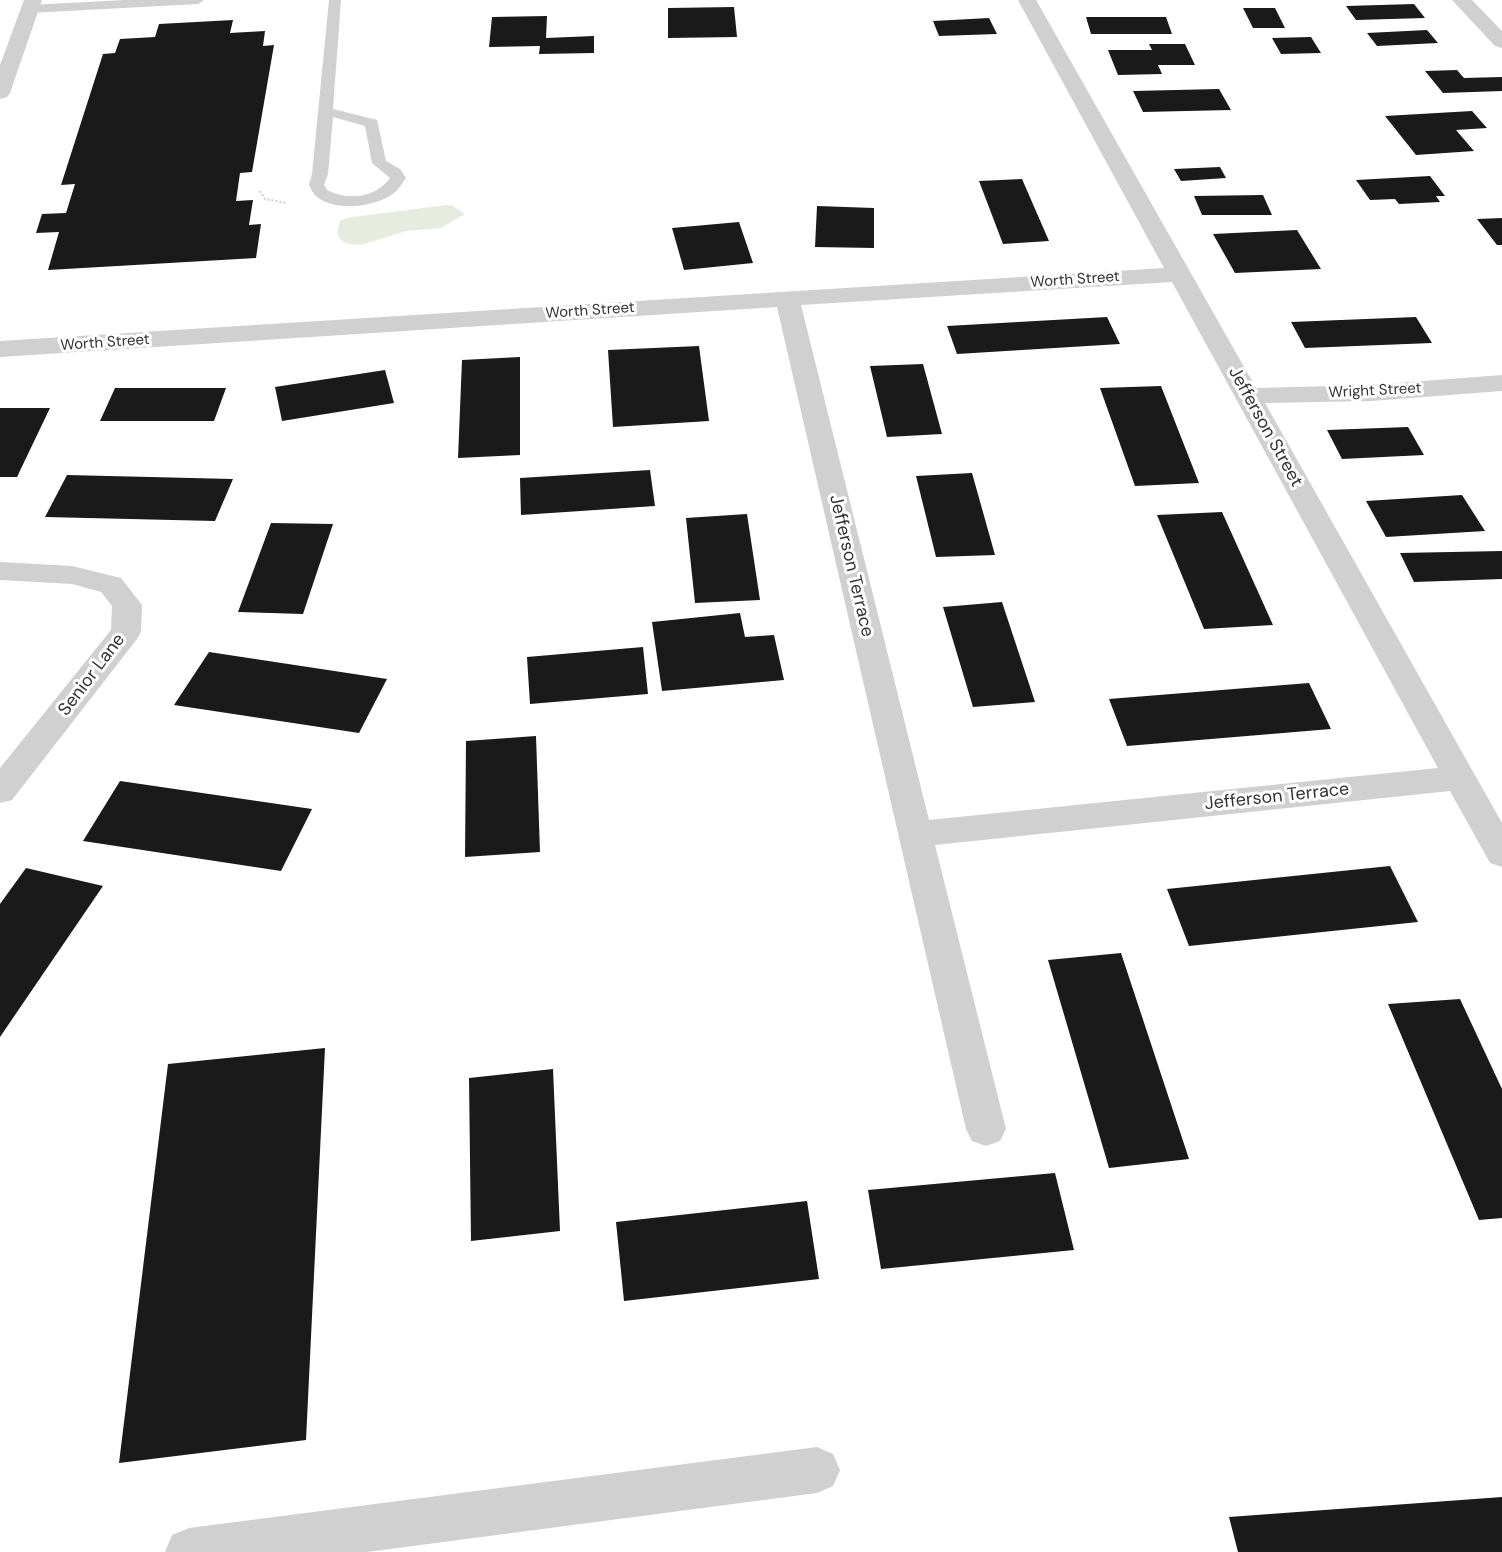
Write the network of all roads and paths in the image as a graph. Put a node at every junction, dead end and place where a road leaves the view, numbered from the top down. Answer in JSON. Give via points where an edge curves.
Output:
{"nodes":[{"id":1,"x":198,"y":0,"type":"edge"},
{"id":2,"x":335,"y":0,"type":"edge"},
{"id":3,"x":1027,"y":0,"type":"edge"},
{"id":4,"x":1461,"y":0,"type":"edge"},
{"id":5,"x":31,"y":5,"type":"edge"},
{"id":6,"x":1502,"y":42,"type":"edge"},
{"id":7,"x":0,"y":93,"type":"edge"},
{"id":8,"x":326,"y":111,"type":"junction"},
{"id":9,"x":260,"y":191,"type":"dead end"},
{"id":10,"x":291,"y":203,"type":"dead end"},
{"id":11,"x":1179,"y":274,"type":"junction"},
{"id":12,"x":787,"y":299,"type":"junction"},
{"id":13,"x":0,"y":350,"type":"edge"},
{"id":14,"x":1502,"y":383,"type":"edge"},
{"id":15,"x":1248,"y":396,"type":"junction"},
{"id":16,"x":0,"y":572,"type":"edge"},
{"id":17,"x":1460,"y":778,"type":"junction"},
{"id":18,"x":0,"y":790,"type":"edge"},
{"id":19,"x":916,"y":834,"type":"junction"},
{"id":20,"x":1502,"y":854,"type":"edge"},
{"id":21,"x":986,"y":1129,"type":"dead end"},
{"id":22,"x":817,"y":1470,"type":"dead end"},
{"id":23,"x":189,"y":1552,"type":"edge"}],
"edges":[{"from":1,"to":5,"type":"lane"},
{"from":2,"to":8,"type":"lane"},
{"from":3,"to":11,"type":"street","name":"Jefferson Street"},
{"from":4,"to":6,"type":"street"},
{"from":5,"to":7,"type":"street"},
{"from":8,"to":8,"type":"lane","via":[[320,174],[315,187],[319,193],[352,201],[389,191],[398,178],[396,172],[379,164],[372,123]]},
{"from":9,"to":10,"type":"path","via":[[265,199]]},
{"from":11,"to":12,"type":"street","name":"Worth Street"},
{"from":11,"to":15,"type":"street","name":"Jefferson Street"},
{"from":12,"to":13,"type":"street","name":"Worth Street"},
{"from":12,"to":19,"type":"street","name":"Jefferson Terrace"},
{"from":14,"to":15,"type":"street","name":"Wright Street","via":[[1371,393]]},
{"from":15,"to":17,"type":"street","name":"Jefferson Street"},
{"from":16,"to":18,"type":"street","name":"Senior Lane","via":[[72,575],[111,585],[127,605],[126,632]]},
{"from":17,"to":19,"type":"street","name":"Jefferson Terrace"},
{"from":17,"to":20,"type":"street","name":"Jefferson Street"},
{"from":19,"to":21,"type":"street","name":"Jefferson Terrace"},
{"from":22,"to":23,"type":"street"}]}
